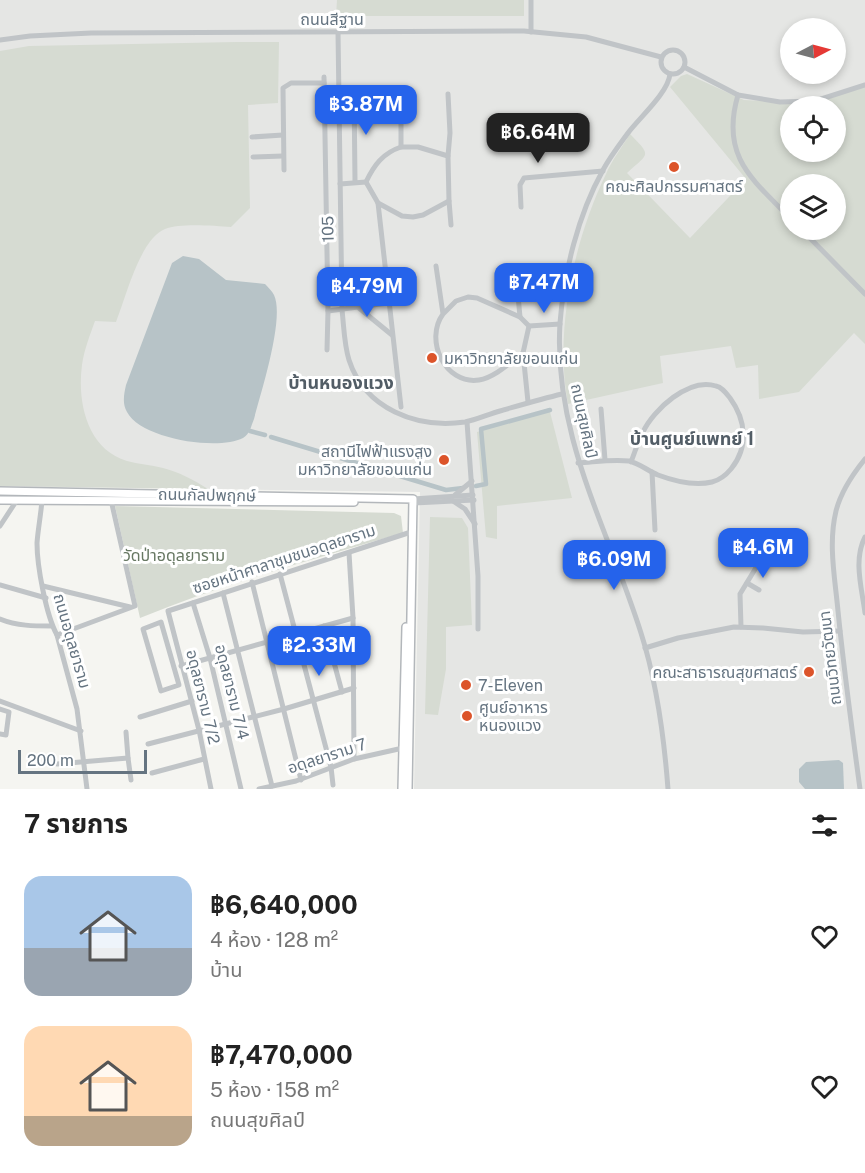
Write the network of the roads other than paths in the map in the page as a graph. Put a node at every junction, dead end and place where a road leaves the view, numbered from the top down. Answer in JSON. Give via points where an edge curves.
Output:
{"nodes":[{"id":1,"x":531,"y":0,"type":"edge"},
{"id":2,"x":338,"y":32,"type":"junction"},
{"id":3,"x":531,"y":32,"type":"junction"},
{"id":4,"x":0,"y":40,"type":"edge"},
{"id":5,"x":661,"y":57,"type":"junction"},
{"id":6,"x":684,"y":67,"type":"junction"},
{"id":7,"x":670,"y":74,"type":"junction"},
{"id":8,"x":865,"y":85,"type":"edge"},
{"id":9,"x":400,"y":88,"type":"dead end"},
{"id":10,"x":354,"y":91,"type":"dead end"},
{"id":11,"x":448,"y":94,"type":"dead end"},
{"id":12,"x":324,"y":95,"type":"junction"},
{"id":13,"x":339,"y":95,"type":"junction"},
{"id":14,"x":738,"y":95,"type":"junction"},
{"id":15,"x":283,"y":135,"type":"junction"},
{"id":16,"x":252,"y":137,"type":"dead end"},
{"id":17,"x":401,"y":147,"type":"junction"},
{"id":18,"x":284,"y":156,"type":"junction"},
{"id":19,"x":448,"y":156,"type":"junction"},
{"id":20,"x":253,"y":157,"type":"dead end"},
{"id":21,"x":340,"y":162,"type":"junction"},
{"id":22,"x":325,"y":163,"type":"junction"},
{"id":23,"x":284,"y":170,"type":"dead end"},
{"id":24,"x":603,"y":171,"type":"junction"},
{"id":25,"x":355,"y":182,"type":"junction"},
{"id":26,"x":366,"y":182,"type":"junction"},
{"id":27,"x":340,"y":184,"type":"junction"},
{"id":28,"x":449,"y":201,"type":"junction"},
{"id":29,"x":378,"y":203,"type":"junction"},
{"id":30,"x":521,"y":207,"type":"dead end"},
{"id":31,"x":780,"y":208,"type":"edge"},
{"id":32,"x":451,"y":225,"type":"dead end"},
{"id":33,"x":812,"y":240,"type":"edge"},
{"id":34,"x":341,"y":242,"type":"junction"},
{"id":35,"x":326,"y":243,"type":"junction"},
{"id":36,"x":436,"y":266,"type":"dead end"},
{"id":37,"x":516,"y":274,"type":"dead end"},
{"id":38,"x":865,"y":294,"type":"edge"},
{"id":39,"x":388,"y":303,"type":"junction"},
{"id":40,"x":359,"y":308,"type":"junction"},
{"id":41,"x":342,"y":310,"type":"junction"},
{"id":42,"x":328,"y":311,"type":"junction"},
{"id":43,"x":442,"y":314,"type":"junction"},
{"id":44,"x":520,"y":317,"type":"junction"},
{"id":45,"x":560,"y":324,"type":"junction"},
{"id":46,"x":529,"y":326,"type":"junction"},
{"id":47,"x":392,"y":335,"type":"junction"},
{"id":48,"x":327,"y":350,"type":"dead end"},
{"id":49,"x":523,"y":353,"type":"junction"},
{"id":50,"x":562,"y":394,"type":"junction"},
{"id":51,"x":528,"y":402,"type":"junction"},
{"id":52,"x":401,"y":407,"type":"dead end"},
{"id":53,"x":602,"y":409,"type":"dead end"},
{"id":54,"x":467,"y":422,"type":"junction"},
{"id":55,"x":865,"y":459,"type":"edge"},
{"id":56,"x":604,"y":460,"type":"junction"},
{"id":57,"x":631,"y":462,"type":"junction"},
{"id":58,"x":578,"y":463,"type":"junction"},
{"id":59,"x":652,"y":472,"type":"junction"},
{"id":60,"x":472,"y":481,"type":"junction"},
{"id":61,"x":0,"y":491,"type":"edge"},
{"id":62,"x":173,"y":498,"type":"junction"},
{"id":63,"x":451,"y":498,"type":"junction"},
{"id":64,"x":474,"y":498,"type":"junction"},
{"id":65,"x":0,"y":500,"type":"edge"},
{"id":66,"x":17,"y":500,"type":"junction"},
{"id":67,"x":42,"y":500,"type":"junction"},
{"id":68,"x":111,"y":500,"type":"junction"},
{"id":69,"x":411,"y":501,"type":"junction"},
{"id":70,"x":476,"y":524,"type":"junction"},
{"id":71,"x":0,"y":526,"type":"edge"},
{"id":72,"x":655,"y":530,"type":"dead end"},
{"id":73,"x":408,"y":533,"type":"junction"},
{"id":74,"x":865,"y":537,"type":"edge"},
{"id":75,"x":796,"y":542,"type":"dead end"},
{"id":76,"x":350,"y":553,"type":"junction"},
{"id":77,"x":280,"y":574,"type":"junction"},
{"id":78,"x":252,"y":582,"type":"junction"},
{"id":79,"x":747,"y":583,"type":"junction"},
{"id":80,"x":0,"y":585,"type":"edge"},
{"id":81,"x":43,"y":586,"type":"junction"},
{"id":82,"x":759,"y":590,"type":"dead end"},
{"id":83,"x":223,"y":593,"type":"junction"},
{"id":84,"x":46,"y":598,"type":"junction"},
{"id":85,"x":193,"y":603,"type":"junction"},
{"id":86,"x":132,"y":608,"type":"junction"},
{"id":87,"x":168,"y":611,"type":"joint"},
{"id":88,"x":865,"y":613,"type":"edge"},
{"id":89,"x":353,"y":618,"type":"junction"},
{"id":90,"x":0,"y":619,"type":"edge"},
{"id":91,"x":51,"y":626,"type":"junction"},
{"id":92,"x":324,"y":626,"type":"junction"},
{"id":93,"x":741,"y":627,"type":"junction"},
{"id":94,"x":477,"y":629,"type":"dead end"},
{"id":95,"x":840,"y":631,"type":"junction"},
{"id":96,"x":295,"y":633,"type":"junction"},
{"id":97,"x":57,"y":636,"type":"junction"},
{"id":98,"x":267,"y":641,"type":"junction"},
{"id":99,"x":645,"y":648,"type":"junction"},
{"id":100,"x":238,"y":649,"type":"junction"},
{"id":101,"x":178,"y":650,"type":"junction"},
{"id":102,"x":170,"y":652,"type":"junction"},
{"id":103,"x":210,"y":658,"type":"junction"},
{"id":104,"x":181,"y":666,"type":"junction"},
{"id":105,"x":354,"y":688,"type":"junction"},
{"id":106,"x":342,"y":692,"type":"junction"},
{"id":107,"x":313,"y":700,"type":"junction"},
{"id":108,"x":0,"y":701,"type":"edge"},
{"id":109,"x":192,"y":701,"type":"junction"},
{"id":110,"x":0,"y":709,"type":"edge"},
{"id":111,"x":284,"y":709,"type":"junction"},
{"id":112,"x":255,"y":716,"type":"junction"},
{"id":113,"x":140,"y":717,"type":"dead end"},
{"id":114,"x":226,"y":724,"type":"junction"},
{"id":115,"x":199,"y":730,"type":"junction"},
{"id":116,"x":81,"y":731,"type":"junction"},
{"id":117,"x":126,"y":732,"type":"dead end"},
{"id":118,"x":0,"y":734,"type":"edge"},
{"id":119,"x":148,"y":744,"type":"dead end"},
{"id":120,"x":403,"y":748,"type":"junction"},
{"id":121,"x":128,"y":758,"type":"junction"},
{"id":122,"x":204,"y":759,"type":"junction"},
{"id":123,"x":354,"y":759,"type":"junction"},
{"id":124,"x":84,"y":762,"type":"junction"},
{"id":125,"x":57,"y":764,"type":"dead end"},
{"id":126,"x":331,"y":767,"type":"junction"},
{"id":127,"x":152,"y":773,"type":"dead end"},
{"id":128,"x":131,"y":780,"type":"dead end"},
{"id":129,"x":301,"y":780,"type":"junction"},
{"id":130,"x":333,"y":784,"type":"dead end"},
{"id":131,"x":272,"y":786,"type":"junction"},
{"id":132,"x":87,"y":789,"type":"edge"},
{"id":133,"x":211,"y":789,"type":"edge"},
{"id":134,"x":241,"y":789,"type":"edge"},
{"id":135,"x":259,"y":789,"type":"edge"},
{"id":136,"x":402,"y":789,"type":"edge"},
{"id":137,"x":408,"y":789,"type":"edge"},
{"id":138,"x":668,"y":789,"type":"edge"},
{"id":139,"x":860,"y":789,"type":"edge"}],
"edges":[{"from":1,"to":3,"type":"street"},
{"from":2,"to":3,"type":"street","name":"ถนนสีฐาน"},
{"from":2,"to":4,"type":"street","name":"ถนนสีฐาน","via":[[91,33]]},
{"from":2,"to":13,"type":"street","name":"105"},
{"from":3,"to":5,"type":"street","name":"ถนนสีฐาน","via":[[586,37]]},
{"from":5,"to":6,"type":"street","name":"ถนนสีฐาน","via":[[669,50],[679,51],[685,59]]},
{"from":5,"to":7,"type":"street","via":[[663,69]]},
{"from":6,"to":7,"type":"street","via":[[677,74]]},
{"from":6,"to":14,"type":"street","name":"ถนนสีฐาน"},
{"from":7,"to":24,"type":"street","name":"ถนนสุขศิลป์","via":[[663,90]]},
{"from":8,"to":14,"type":"street","name":"ถนนสีฐาน","via":[[799,103]]},
{"from":9,"to":17,"type":"street"},
{"from":10,"to":25,"type":"street"},
{"from":11,"to":19,"type":"street"},
{"from":12,"to":13,"type":"street"},
{"from":12,"to":15,"type":"street","via":[[324,80],[284,86]]},
{"from":12,"to":22,"type":"street"},
{"from":13,"to":21,"type":"street","name":"105"},
{"from":14,"to":31,"type":"street","via":[[734,138],[740,162]]},
{"from":15,"to":16,"type":"street"},
{"from":15,"to":18,"type":"street"},
{"from":17,"to":19,"type":"street","via":[[418,147]]},
{"from":17,"to":26,"type":"street","via":[[379,160]]},
{"from":18,"to":20,"type":"street"},
{"from":18,"to":23,"type":"street"},
{"from":19,"to":28,"type":"street"},
{"from":21,"to":22,"type":"street"},
{"from":21,"to":27,"type":"street","name":"105"},
{"from":22,"to":35,"type":"street"},
{"from":24,"to":30,"type":"street","via":[[524,178],[520,185]]},
{"from":24,"to":45,"type":"street","name":"ถนนสุขศิลป์","via":[[576,238]]},
{"from":25,"to":26,"type":"street"},
{"from":25,"to":27,"type":"street"},
{"from":26,"to":29,"type":"street"},
{"from":27,"to":34,"type":"street","name":"105"},
{"from":28,"to":29,"type":"street","via":[[413,217],[402,216]]},
{"from":28,"to":32,"type":"street"},
{"from":29,"to":39,"type":"street"},
{"from":33,"to":38,"type":"street"},
{"from":34,"to":35,"type":"street"},
{"from":34,"to":41,"type":"street","name":"105"},
{"from":35,"to":42,"type":"street"},
{"from":36,"to":43,"type":"street"},
{"from":37,"to":44,"type":"street"},
{"from":39,"to":40,"type":"street"},
{"from":39,"to":47,"type":"street"},
{"from":40,"to":41,"type":"street"},
{"from":40,"to":47,"type":"street"},
{"from":41,"to":42,"type":"street"},
{"from":41,"to":54,"type":"street","name":"105","via":[[349,361],[375,399],[391,411],[422,422]]},
{"from":42,"to":48,"type":"street"},
{"from":43,"to":44,"type":"street","via":[[456,301],[468,297]]},
{"from":43,"to":49,"type":"street","via":[[438,320],[437,349],[455,376],[468,380],[487,378]]},
{"from":44,"to":46,"type":"street"},
{"from":45,"to":46,"type":"street"},
{"from":45,"to":50,"type":"street","name":"ถนนสุขศิลป์"},
{"from":46,"to":49,"type":"street"},
{"from":47,"to":52,"type":"street"},
{"from":49,"to":51,"type":"street"},
{"from":50,"to":51,"type":"street","name":"105"},
{"from":50,"to":58,"type":"street","name":"ถนนสุขศิลป์"},
{"from":51,"to":54,"type":"street","name":"105"},
{"from":53,"to":56,"type":"street"},
{"from":54,"to":60,"type":"street"},
{"from":55,"to":95,"type":"street","name":"ถนนวิทยวัฒนา","via":[[841,496],[834,523],[832,553]]},
{"from":56,"to":57,"type":"street"},
{"from":56,"to":58,"type":"street"},
{"from":57,"to":59,"type":"street"},
{"from":57,"to":59,"type":"street","via":[[643,431],[659,408],[693,387],[716,386],[725,392],[739,412],[744,433],[740,454],[727,474],[702,484]]},
{"from":58,"to":99,"type":"street","name":"ถนนสุขศิลป์"},
{"from":59,"to":72,"type":"street"},
{"from":60,"to":63,"type":"street"},
{"from":60,"to":64,"type":"street"},
{"from":61,"to":62,"type":"main road","name":"ถนนกัลปพฤกษ์"},
{"from":62,"to":68,"type":"main road","name":"ถนนกัลปพฤกษ์"},
{"from":62,"to":69,"type":"main road","name":"ถนนกัลปพฤกษ์"},
{"from":63,"to":64,"type":"street"},
{"from":63,"to":69,"type":"street"},
{"from":63,"to":70,"type":"street"},
{"from":64,"to":70,"type":"street"},
{"from":65,"to":66,"type":"main road","name":"ถนนกัลปพฤกษ์"},
{"from":66,"to":67,"type":"main road","name":"ถนนกัลปพฤกษ์"},
{"from":66,"to":71,"type":"street"},
{"from":67,"to":68,"type":"main road","name":"ถนนกัลปพฤกษ์"},
{"from":67,"to":81,"type":"street","name":"ถนนอดุลยาราม","via":[[37,543]]},
{"from":68,"to":86,"type":"street","via":[[135,606]]},
{"from":69,"to":73,"type":"main road"},
{"from":69,"to":137,"type":"main road"},
{"from":70,"to":94,"type":"street"},
{"from":73,"to":76,"type":"street","name":"ซอยหน้าศาลาชุมชนอดุลยาราม"},
{"from":73,"to":120,"type":"main road"},
{"from":74,"to":88,"type":"street","via":[[859,562]]},
{"from":75,"to":79,"type":"street","via":[[760,548],[757,566]]},
{"from":76,"to":77,"type":"street","name":"ซอยหน้าศาลาชุมชนอดุลยาราม"},
{"from":76,"to":89,"type":"street"},
{"from":77,"to":78,"type":"street","name":"ซอยหน้าศาลาชุมชนอดุลยาราม"},
{"from":77,"to":96,"type":"street"},
{"from":78,"to":83,"type":"street","name":"ซอยหน้าศาลาชุมชนอดุลยาราม"},
{"from":78,"to":98,"type":"street"},
{"from":79,"to":82,"type":"street"},
{"from":79,"to":93,"type":"street","via":[[740,594]]},
{"from":80,"to":84,"type":"street"},
{"from":81,"to":84,"type":"street","name":"ถนนอดุลยาราม"},
{"from":81,"to":86,"type":"street"},
{"from":83,"to":85,"type":"street","name":"ซอยหน้าศาลาชุมชนอดุลยาราม"},
{"from":83,"to":100,"type":"street"},
{"from":84,"to":91,"type":"street","name":"ถนนอดุลยาราม"},
{"from":85,"to":87,"type":"street","name":"ซอยหน้าศาลาชุมชนอดุลยาราม"},
{"from":85,"to":103,"type":"street","name":"อดุลยาราม 7/4"},
{"from":86,"to":97,"type":"street"},
{"from":87,"to":101,"type":"street","name":"อดุลยาราม 7/2"},
{"from":89,"to":92,"type":"street"},
{"from":89,"to":105,"type":"street"},
{"from":90,"to":91,"type":"street"},
{"from":91,"to":97,"type":"street","name":"ถนนอดุลยาราม"},
{"from":92,"to":96,"type":"street"},
{"from":92,"to":106,"type":"street"},
{"from":93,"to":95,"type":"street"},
{"from":93,"to":99,"type":"street","via":[[706,631]]},
{"from":95,"to":139,"type":"street","name":"ถนนวิทยวัฒนา"},
{"from":96,"to":98,"type":"street"},
{"from":96,"to":107,"type":"street"},
{"from":97,"to":116,"type":"street","name":"ถนนอดุลยาราม"},
{"from":98,"to":100,"type":"street"},
{"from":98,"to":111,"type":"street"},
{"from":99,"to":138,"type":"street","name":"ถนนสุขศิลป์","via":[[663,731]]},
{"from":100,"to":103,"type":"street"},
{"from":100,"to":112,"type":"street"},
{"from":101,"to":102,"type":"street"},
{"from":101,"to":104,"type":"street","name":"อดุลยาราม 7/2"},
{"from":102,"to":102,"type":"street","via":[[179,685],[161,691],[143,629],[161,622]]},
{"from":103,"to":104,"type":"street"},
{"from":103,"to":114,"type":"street","name":"อดุลยาราม 7/4"},
{"from":104,"to":109,"type":"street","name":"อดุลยาราม 7/2"},
{"from":105,"to":106,"type":"street"},
{"from":105,"to":123,"type":"street"},
{"from":106,"to":107,"type":"street"},
{"from":107,"to":111,"type":"street"},
{"from":107,"to":126,"type":"street"},
{"from":108,"to":116,"type":"street"},
{"from":109,"to":113,"type":"street"},
{"from":109,"to":115,"type":"street","name":"อดุลยาราม 7/2"},
{"from":110,"to":118,"type":"street","via":[[9,712],[6,735]]},
{"from":111,"to":112,"type":"street"},
{"from":111,"to":129,"type":"street"},
{"from":112,"to":114,"type":"street"},
{"from":112,"to":131,"type":"street"},
{"from":114,"to":115,"type":"street"},
{"from":114,"to":134,"type":"street","name":"อดุลยาราม 7/4"},
{"from":115,"to":119,"type":"street"},
{"from":115,"to":122,"type":"street","name":"อดุลยาราม 7/2"},
{"from":116,"to":124,"type":"street","name":"ถนนอดุลยาราม"},
{"from":117,"to":121,"type":"street"},
{"from":120,"to":123,"type":"street","name":"อดุลยาราม 7"},
{"from":120,"to":136,"type":"main road"},
{"from":121,"to":124,"type":"street"},
{"from":121,"to":128,"type":"street"},
{"from":122,"to":127,"type":"street"},
{"from":122,"to":133,"type":"street","name":"อดุลยาราม 7/2"},
{"from":123,"to":126,"type":"street","name":"อดุลยาราม 7"},
{"from":124,"to":125,"type":"street"},
{"from":124,"to":132,"type":"street","name":"ถนนอดุลยาราม"},
{"from":126,"to":129,"type":"street","name":"อดุลยาราม 7"},
{"from":126,"to":130,"type":"street"},
{"from":129,"to":131,"type":"street","name":"อดุลยาราม 7"},
{"from":131,"to":135,"type":"street","name":"อดุลยาราม 7"}]}
